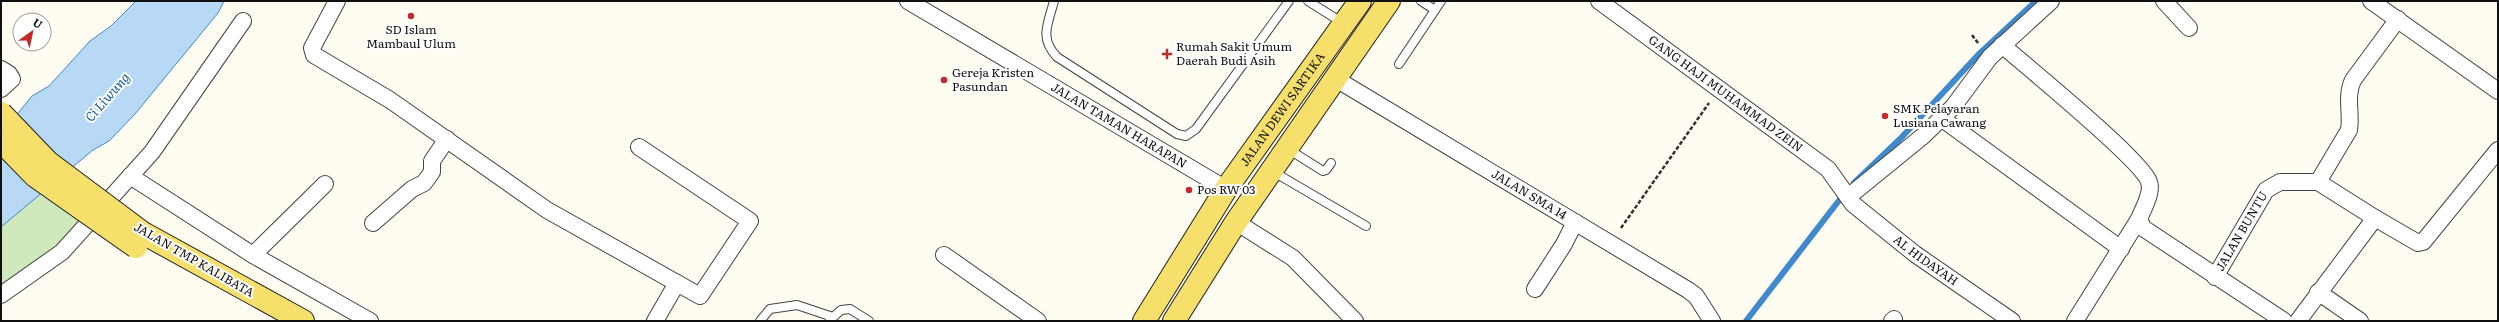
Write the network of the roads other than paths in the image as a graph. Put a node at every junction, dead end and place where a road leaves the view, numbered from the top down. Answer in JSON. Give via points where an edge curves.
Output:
{"nodes":[{"id":1,"x":337,"y":1,"type":"edge"},
{"id":2,"x":908,"y":1,"type":"edge"},
{"id":3,"x":1054,"y":1,"type":"edge"},
{"id":4,"x":1289,"y":1,"type":"edge"},
{"id":5,"x":1308,"y":1,"type":"edge"},
{"id":6,"x":1360,"y":1,"type":"edge"},
{"id":7,"x":1389,"y":1,"type":"edge"},
{"id":8,"x":1421,"y":1,"type":"edge"},
{"id":9,"x":1441,"y":1,"type":"edge"},
{"id":10,"x":1600,"y":1,"type":"edge"},
{"id":11,"x":2051,"y":1,"type":"edge"},
{"id":12,"x":2164,"y":1,"type":"edge"},
{"id":13,"x":2371,"y":1,"type":"edge"},
{"id":14,"x":1435,"y":10,"type":"junction"},
{"id":15,"x":2398,"y":19,"type":"junction"},
{"id":16,"x":243,"y":21,"type":"dead end"},
{"id":17,"x":1344,"y":24,"type":"junction"},
{"id":18,"x":2189,"y":28,"type":"dead end"},
{"id":19,"x":2002,"y":45,"type":"junction"},
{"id":20,"x":1398,"y":64,"type":"dead end"},
{"id":21,"x":1,"y":69,"type":"edge"},
{"id":22,"x":1336,"y":78,"type":"junction"},
{"id":23,"x":1,"y":89,"type":"edge"},
{"id":24,"x":2498,"y":91,"type":"edge"},
{"id":25,"x":1,"y":113,"type":"edge"},
{"id":26,"x":1941,"y":118,"type":"junction"},
{"id":27,"x":447,"y":139,"type":"junction"},
{"id":28,"x":1,"y":141,"type":"edge"},
{"id":29,"x":639,"y":147,"type":"dead end"},
{"id":30,"x":1287,"y":149,"type":"junction"},
{"id":31,"x":2498,"y":150,"type":"edge"},
{"id":32,"x":1331,"y":163,"type":"dead end"},
{"id":33,"x":1272,"y":170,"type":"junction"},
{"id":34,"x":130,"y":176,"type":"junction"},
{"id":35,"x":2318,"y":182,"type":"junction"},
{"id":36,"x":325,"y":184,"type":"dead end"},
{"id":37,"x":1226,"y":189,"type":"junction"},
{"id":38,"x":1846,"y":195,"type":"junction"},
{"id":39,"x":2375,"y":218,"type":"junction"},
{"id":40,"x":2139,"y":219,"type":"junction"},
{"id":41,"x":1236,"y":222,"type":"junction"},
{"id":42,"x":1575,"y":222,"type":"junction"},
{"id":43,"x":373,"y":223,"type":"dead end"},
{"id":44,"x":1366,"y":226,"type":"dead end"},
{"id":45,"x":2121,"y":249,"type":"junction"},
{"id":46,"x":253,"y":255,"type":"junction"},
{"id":47,"x":944,"y":255,"type":"dead end"},
{"id":48,"x":2215,"y":277,"type":"junction"},
{"id":49,"x":676,"y":283,"type":"junction"},
{"id":50,"x":1535,"y":289,"type":"dead end"},
{"id":51,"x":2318,"y":292,"type":"junction"},
{"id":52,"x":1,"y":295,"type":"edge"},
{"id":53,"x":831,"y":319,"type":"edge"},
{"id":54,"x":279,"y":321,"type":"edge"},
{"id":55,"x":303,"y":321,"type":"edge"},
{"id":56,"x":370,"y":321,"type":"edge"},
{"id":57,"x":655,"y":321,"type":"edge"},
{"id":58,"x":760,"y":321,"type":"edge"},
{"id":59,"x":869,"y":321,"type":"edge"},
{"id":60,"x":1038,"y":321,"type":"edge"},
{"id":61,"x":1144,"y":321,"type":"edge"},
{"id":62,"x":1174,"y":321,"type":"edge"},
{"id":63,"x":1355,"y":321,"type":"edge"},
{"id":64,"x":1712,"y":321,"type":"edge"},
{"id":65,"x":2012,"y":321,"type":"edge"},
{"id":66,"x":2075,"y":321,"type":"edge"},
{"id":67,"x":2284,"y":321,"type":"edge"},
{"id":68,"x":2298,"y":321,"type":"edge"},
{"id":69,"x":2360,"y":321,"type":"edge"}],
"edges":[{"from":1,"to":27,"type":"street","via":[[312,48],[314,55],[390,100]]},
{"from":2,"to":37,"type":"street","name":"JALAN TAMAN HARAPAN"},
{"from":3,"to":4,"type":"lane","via":[[1046,32],[1048,46],[1057,57],[1177,134],[1186,136],[1196,129]]},
{"from":5,"to":17,"type":"lane"},
{"from":6,"to":17,"type":"main road","name":"JALAN DEWI SARTIKA"},
{"from":7,"to":22,"type":"main road","name":"JALAN DEWI SARTIKA"},
{"from":8,"to":14,"type":"lane"},
{"from":9,"to":14,"type":"lane"},
{"from":10,"to":38,"type":"street","name":"GANG HAJI MUHAMMAD ZEIN","via":[[1834,176]]},
{"from":11,"to":19,"type":"street"},
{"from":12,"to":18,"type":"street"},
{"from":13,"to":15,"type":"street"},
{"from":14,"to":20,"type":"lane"},
{"from":15,"to":24,"type":"street"},
{"from":15,"to":35,"type":"street","via":[[2348,90],[2349,130]]},
{"from":16,"to":34,"type":"street","via":[[152,152]]},
{"from":17,"to":37,"type":"main road","name":"JALAN DEWI SARTIKA"},
{"from":19,"to":26,"type":"street","via":[[1953,107]]},
{"from":19,"to":40,"type":"street","via":[[2148,176],[2150,186]]},
{"from":21,"to":23,"type":"street","via":[[12,79]]},
{"from":22,"to":30,"type":"main road","name":"JALAN DEWI SARTIKA"},
{"from":22,"to":42,"type":"street","name":"JALAN SMA 14"},
{"from":25,"to":55,"type":"main road","name":"JALAN TMP KALIBATA","bridge":true,"via":[[48,162],[143,234]]},
{"from":26,"to":38,"type":"street","via":[[1923,136]]},
{"from":26,"to":45,"type":"street"},
{"from":27,"to":43,"type":"street","via":[[432,161],[432,172],[424,183],[412,189]]},
{"from":27,"to":49,"type":"street","via":[[547,210]]},
{"from":28,"to":54,"type":"main road","name":"JALAN TMP KALIBATA","bridge":true,"via":[[36,176],[136,247]]},
{"from":29,"to":49,"type":"street","via":[[750,220],[702,294],[698,295]]},
{"from":30,"to":32,"type":"lane","via":[[1323,171]]},
{"from":30,"to":33,"type":"main road","name":"JALAN DEWI SARTIKA"},
{"from":31,"to":39,"type":"street","via":[[2423,242],[2418,243]]},
{"from":33,"to":41,"type":"main road","name":"JALAN DEWI SARTIKA"},
{"from":33,"to":44,"type":"lane"},
{"from":34,"to":46,"type":"street"},
{"from":34,"to":52,"type":"street","via":[[62,252]]},
{"from":35,"to":39,"type":"street"},
{"from":35,"to":48,"type":"street","name":"JALAN BUNTU","via":[[2280,182],[2266,190]]},
{"from":36,"to":46,"type":"street"},
{"from":37,"to":61,"type":"main road","name":"JALAN DEWI SARTIKA"},
{"from":38,"to":65,"type":"street","name":"AL HIDAYAH","via":[[1853,204],[1915,254]]},
{"from":39,"to":51,"type":"street"},
{"from":40,"to":45,"type":"street"},
{"from":40,"to":48,"type":"street","via":[[2143,228]]},
{"from":41,"to":62,"type":"main road","name":"JALAN DEWI SARTIKA"},
{"from":41,"to":63,"type":"street","via":[[1293,258]]},
{"from":42,"to":50,"type":"street"},
{"from":42,"to":64,"type":"street","name":"JALAN SMA 14","via":[[1688,290],[1696,296]]},
{"from":45,"to":66,"type":"street"},
{"from":46,"to":56,"type":"street"},
{"from":47,"to":60,"type":"street"},
{"from":48,"to":67,"type":"street"},
{"from":49,"to":57,"type":"street"},
{"from":51,"to":68,"type":"street"},
{"from":51,"to":69,"type":"street"},
{"from":53,"to":58,"type":"lane","via":[[797,305],[770,310]]},
{"from":53,"to":59,"type":"lane","via":[[841,310],[850,309]]}]}
